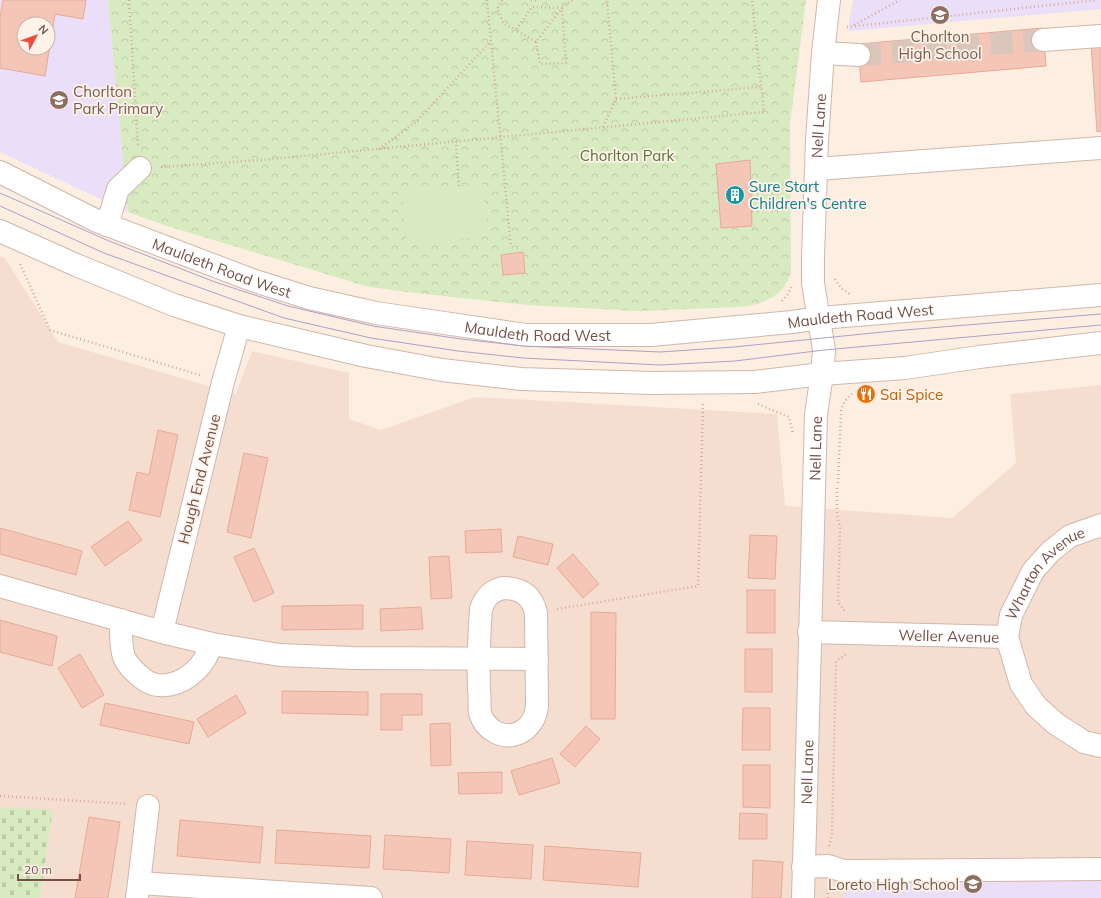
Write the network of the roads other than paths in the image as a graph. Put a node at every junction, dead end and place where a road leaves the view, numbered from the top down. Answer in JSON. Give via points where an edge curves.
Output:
{"nodes":[{"id":1,"x":829,"y":0,"type":"edge"},
{"id":2,"x":1101,"y":36,"type":"edge"},
{"id":3,"x":1043,"y":40,"type":"tunnel mouth"},
{"id":4,"x":824,"y":53,"type":"junction"},
{"id":5,"x":859,"y":55,"type":"tunnel mouth"},
{"id":6,"x":1101,"y":148,"type":"edge"},
{"id":7,"x":140,"y":168,"type":"road end"},
{"id":8,"x":817,"y":169,"type":"junction"},
{"id":9,"x":0,"y":172,"type":"edge"},
{"id":10,"x":107,"y":225,"type":"junction"},
{"id":11,"x":0,"y":231,"type":"edge"},
{"id":12,"x":1101,"y":295,"type":"edge"},
{"id":13,"x":820,"y":318,"type":"junction"},
{"id":14,"x":239,"y":326,"type":"junction"},
{"id":15,"x":1101,"y":343,"type":"edge"},
{"id":16,"x":822,"y":374,"type":"junction"},
{"id":17,"x":1101,"y":525,"type":"edge"},
{"id":18,"x":0,"y":586,"type":"edge"},
{"id":19,"x":121,"y":620,"type":"junction"},
{"id":20,"x":162,"y":632,"type":"junction"},
{"id":21,"x":810,"y":632,"type":"junction"},
{"id":22,"x":1007,"y":637,"type":"junction"},
{"id":23,"x":212,"y":644,"type":"junction"},
{"id":24,"x":537,"y":659,"type":"junction"},
{"id":25,"x":478,"y":660,"type":"junction"},
{"id":26,"x":1101,"y":746,"type":"edge"},
{"id":27,"x":148,"y":806,"type":"road end"},
{"id":28,"x":803,"y":867,"type":"junction"},
{"id":29,"x":1101,"y":869,"type":"edge"},
{"id":30,"x":138,"y":890,"type":"edge"},
{"id":31,"x":371,"y":898,"type":"edge"},
{"id":32,"x":803,"y":898,"type":"edge"}],
"edges":[{"from":1,"to":4,"type":"street","name":"Nell Lane"},
{"from":2,"to":3,"type":"street"},
{"from":4,"to":5,"type":"street"},
{"from":4,"to":8,"type":"street","name":"Nell Lane"},
{"from":6,"to":8,"type":"street"},
{"from":7,"to":10,"type":"street","via":[[118,189]]},
{"from":8,"to":13,"type":"street","name":"Nell Lane","via":[[813,257]]},
{"from":9,"to":10,"type":"street","name":"Mauldeth Road West"},
{"from":10,"to":13,"type":"street","name":"Mauldeth Road West","via":[[252,280],[310,298],[376,313],[526,335],[651,335]]},
{"from":11,"to":14,"type":"street","via":[[174,305]]},
{"from":12,"to":13,"type":"street","name":"Mauldeth Road West"},
{"from":13,"to":16,"type":"street","name":"Nell Lane","via":[[824,350]]},
{"from":14,"to":16,"type":"street","via":[[366,356],[442,370],[521,379],[652,383],[755,382]]},
{"from":14,"to":20,"type":"street","name":"Hough End Avenue"},
{"from":15,"to":16,"type":"street","via":[[905,368]]},
{"from":16,"to":21,"type":"street","name":"Nell Lane","via":[[816,414]]},
{"from":17,"to":22,"type":"street","name":"Wharton Avenue","via":[[1070,536],[1032,571],[1011,615]]},
{"from":18,"to":19,"type":"street"},
{"from":19,"to":20,"type":"street"},
{"from":19,"to":23,"type":"street","via":[[121,641],[125,658],[134,672],[148,682],[165,686],[182,681],[204,661]]},
{"from":20,"to":23,"type":"street"},
{"from":21,"to":22,"type":"street","name":"Weller Avenue"},
{"from":21,"to":28,"type":"street","name":"Nell Lane"},
{"from":22,"to":26,"type":"street","name":"Weller Avenue","via":[[1021,684],[1036,706],[1056,724],[1084,742]]},
{"from":23,"to":25,"type":"street","via":[[280,655]]},
{"from":24,"to":25,"type":"street"},
{"from":24,"to":25,"type":"street","via":[[534,604],[520,591],[502,588],[488,595],[483,601]]},
{"from":24,"to":25,"type":"street","via":[[536,714],[527,728],[508,735],[491,730],[480,712]]},
{"from":27,"to":30,"type":"street"},
{"from":28,"to":29,"type":"street","via":[[828,866],[844,871]]},
{"from":28,"to":32,"type":"street","name":"Nell Lane"},
{"from":30,"to":31,"type":"street"}]}
